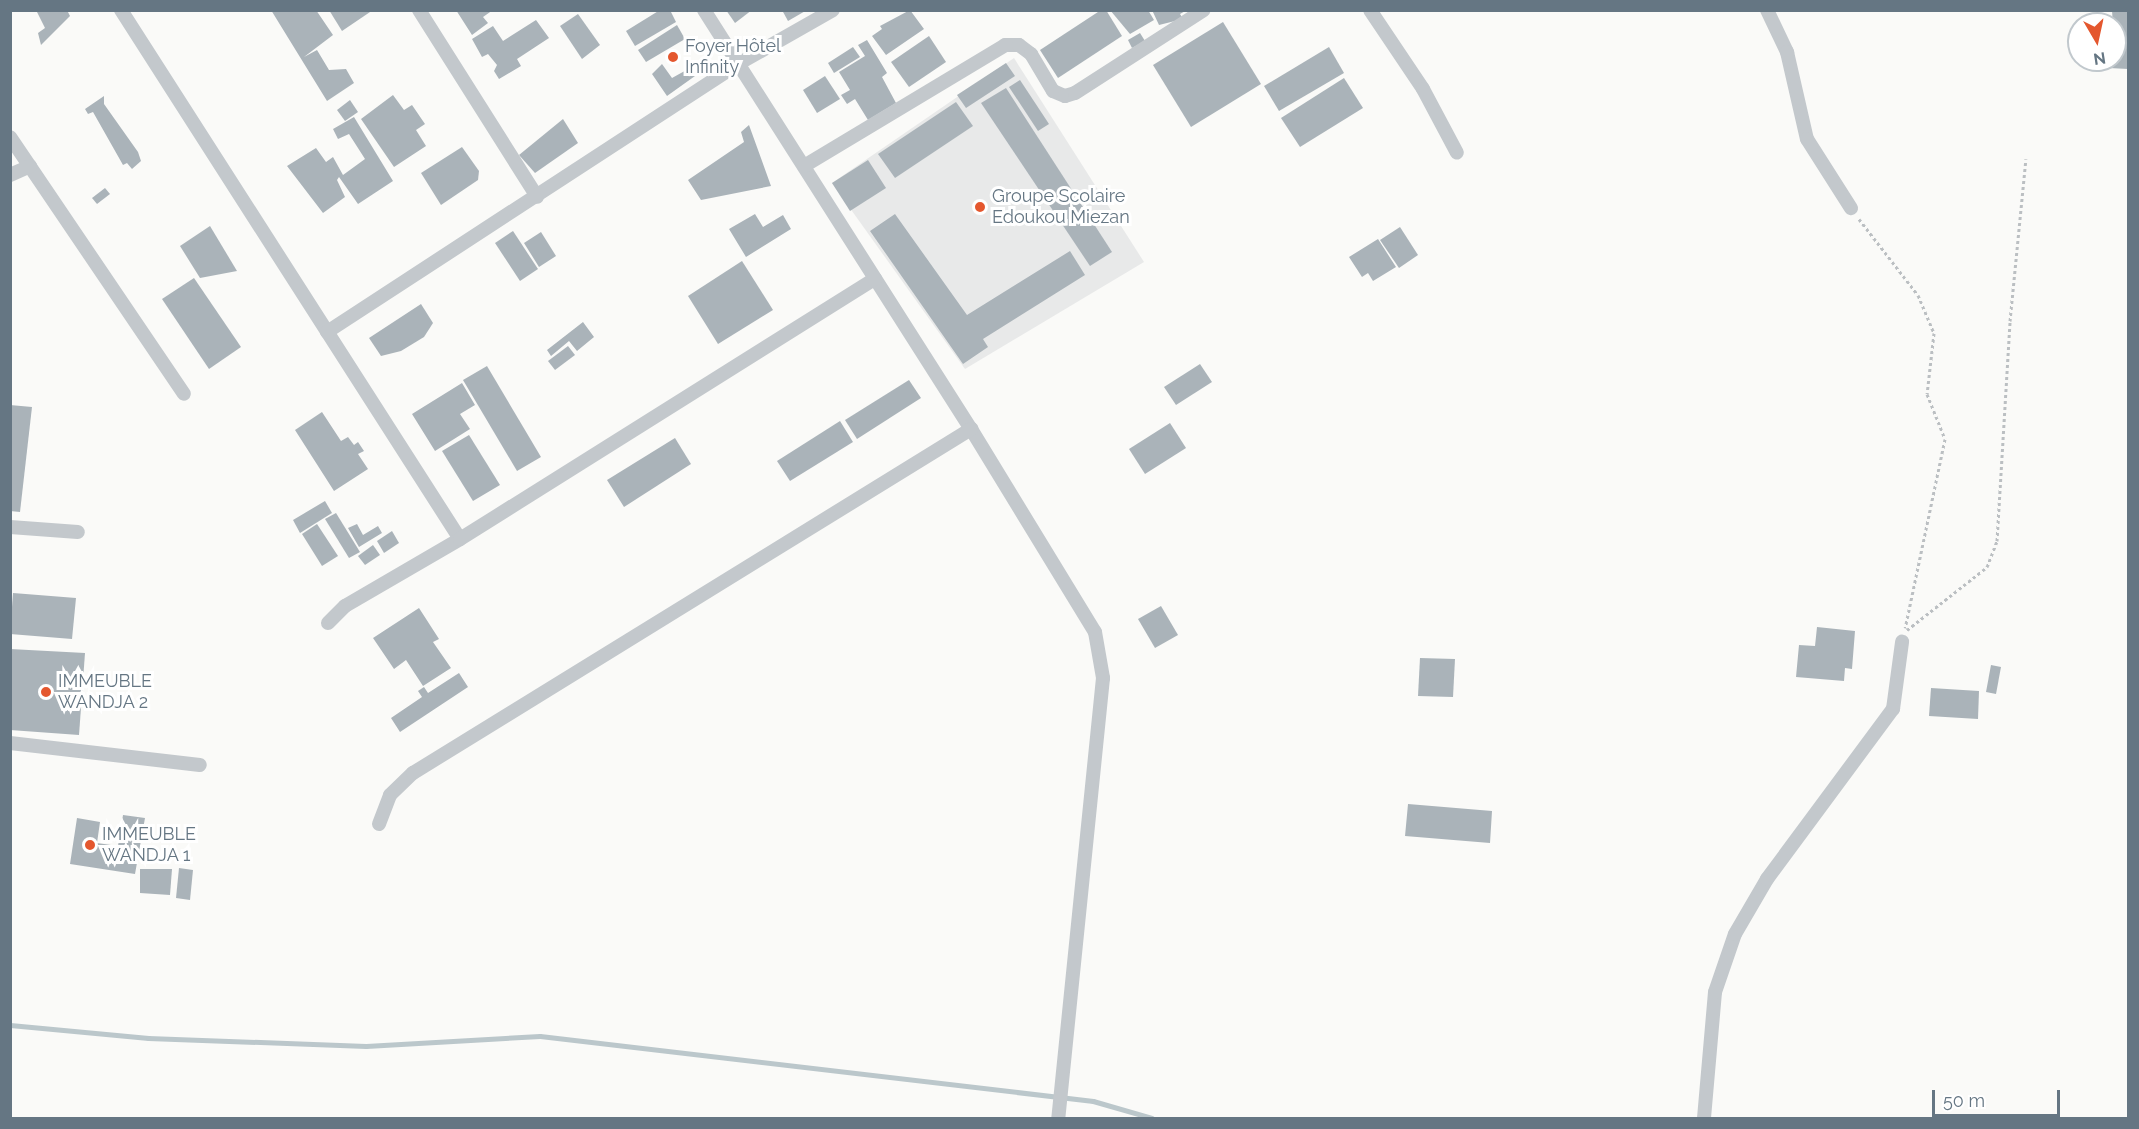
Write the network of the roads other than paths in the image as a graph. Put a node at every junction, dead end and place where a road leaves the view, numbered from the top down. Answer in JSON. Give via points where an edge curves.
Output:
{"nodes":[{"id":1,"x":121,"y":10,"type":"edge"},
{"id":2,"x":419,"y":10,"type":"edge"},
{"id":3,"x":705,"y":10,"type":"edge"},
{"id":4,"x":834,"y":10,"type":"edge"},
{"id":5,"x":1204,"y":10,"type":"edge"},
{"id":6,"x":1370,"y":10,"type":"edge"},
{"id":7,"x":1767,"y":10,"type":"edge"},
{"id":8,"x":738,"y":64,"type":"junction"},
{"id":9,"x":10,"y":137,"type":"edge"},
{"id":10,"x":1457,"y":153,"type":"dead end"},
{"id":11,"x":30,"y":166,"type":"junction"},
{"id":12,"x":804,"y":166,"type":"junction"},
{"id":13,"x":10,"y":175,"type":"edge"},
{"id":14,"x":537,"y":197,"type":"junction"},
{"id":15,"x":1851,"y":208,"type":"road end"},
{"id":16,"x":875,"y":279,"type":"junction"},
{"id":17,"x":327,"y":332,"type":"junction"},
{"id":18,"x":184,"y":394,"type":"dead end"},
{"id":19,"x":971,"y":429,"type":"junction"},
{"id":20,"x":10,"y":527,"type":"edge"},
{"id":21,"x":78,"y":532,"type":"dead end"},
{"id":22,"x":460,"y":539,"type":"junction"},
{"id":23,"x":328,"y":623,"type":"dead end"},
{"id":24,"x":1902,"y":642,"type":"road end"},
{"id":25,"x":10,"y":743,"type":"edge"},
{"id":26,"x":200,"y":765,"type":"dead end"},
{"id":27,"x":379,"y":824,"type":"dead end"},
{"id":28,"x":1058,"y":1119,"type":"edge"},
{"id":29,"x":1704,"y":1119,"type":"edge"}],
"edges":[{"from":1,"to":17,"type":"street"},
{"from":2,"to":14,"type":"street"},
{"from":3,"to":8,"type":"street"},
{"from":4,"to":8,"type":"street"},
{"from":5,"to":12,"type":"street","via":[[1065,96],[1053,91],[1030,54],[1019,45],[1005,45]]},
{"from":6,"to":10,"type":"street","via":[[1423,89]]},
{"from":7,"to":15,"type":"street","via":[[1787,52],[1807,139]]},
{"from":8,"to":12,"type":"street"},
{"from":8,"to":14,"type":"street"},
{"from":9,"to":11,"type":"street"},
{"from":11,"to":13,"type":"street"},
{"from":11,"to":18,"type":"street"},
{"from":12,"to":16,"type":"street"},
{"from":14,"to":17,"type":"street"},
{"from":16,"to":19,"type":"street"},
{"from":16,"to":22,"type":"street"},
{"from":17,"to":22,"type":"street"},
{"from":19,"to":27,"type":"street","via":[[413,773],[390,795]]},
{"from":19,"to":28,"type":"street","via":[[1086,616],[1100,652],[1103,678]]},
{"from":20,"to":21,"type":"street"},
{"from":22,"to":23,"type":"street","via":[[345,606]]},
{"from":24,"to":29,"type":"street","via":[[1893,709],[1767,879],[1735,934],[1714,992]]},
{"from":25,"to":26,"type":"street"}]}
